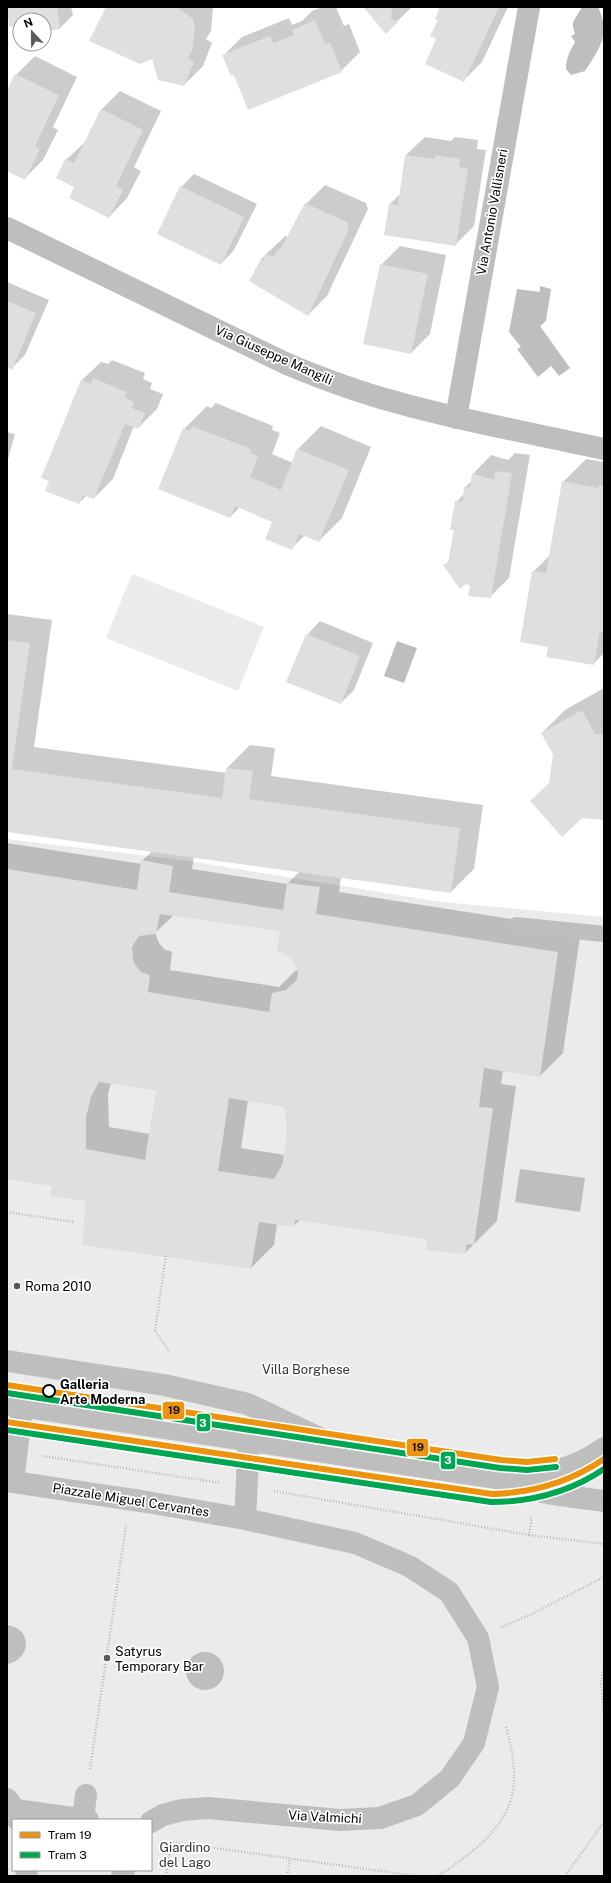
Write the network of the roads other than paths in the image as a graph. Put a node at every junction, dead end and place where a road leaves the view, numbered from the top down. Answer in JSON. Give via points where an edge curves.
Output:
{"nodes":[{"id":1,"x":529,"y":7,"type":"edge"},
{"id":2,"x":7,"y":228,"type":"edge"},
{"id":3,"x":456,"y":418,"type":"junction"},
{"id":4,"x":604,"y":449,"type":"edge"},
{"id":5,"x":516,"y":925,"type":"dead end"},
{"id":6,"x":604,"y":934,"type":"edge"},
{"id":7,"x":7,"y":1361,"type":"edge"},
{"id":8,"x":15,"y":1406,"type":"edge"},
{"id":9,"x":249,"y":1440,"type":"junction"},
{"id":10,"x":604,"y":1448,"type":"edge"},
{"id":11,"x":358,"y":1456,"type":"junction"},
{"id":12,"x":497,"y":1478,"type":"junction"},
{"id":13,"x":10,"y":1482,"type":"edge"},
{"id":14,"x":604,"y":1501,"type":"edge"},
{"id":15,"x":244,"y":1519,"type":"junction"},
{"id":16,"x":86,"y":1795,"type":"road end"},
{"id":17,"x":13,"y":1810,"type":"edge"},
{"id":18,"x":79,"y":1819,"type":"edge"},
{"id":19,"x":86,"y":1819,"type":"edge"},
{"id":20,"x":152,"y":1821,"type":"edge"}],
"edges":[{"from":1,"to":3,"type":"street","name":"Via Antonio Vallisneri"},
{"from":2,"to":3,"type":"street","name":"Via Giuseppe Mangili","via":[[287,364],[361,392]]},
{"from":3,"to":4,"type":"street","name":"Via Giuseppe Mangili"},
{"from":5,"to":6,"type":"lane"},
{"from":7,"to":11,"type":"street","via":[[164,1385],[248,1404]]},
{"from":8,"to":9,"type":"street"},
{"from":8,"to":13,"type":"street","name":"Piazzale Miguel Cervantes"},
{"from":9,"to":11,"type":"street"},
{"from":9,"to":15,"type":"street"},
{"from":10,"to":12,"type":"street","via":[[587,1459],[560,1470],[534,1476]]},
{"from":11,"to":12,"type":"street"},
{"from":12,"to":14,"type":"street","via":[[541,1493]]},
{"from":13,"to":15,"type":"street","name":"Piazzale Miguel Cervantes"},
{"from":15,"to":20,"type":"street","name":"Via Valmichi","via":[[355,1543],[409,1566],[449,1592],[478,1638],[488,1687],[474,1743],[450,1778],[417,1805],[380,1818],[340,1820],[208,1808],[182,1810]]},
{"from":16,"to":19,"type":"street"},
{"from":17,"to":18,"type":"street"}]}
